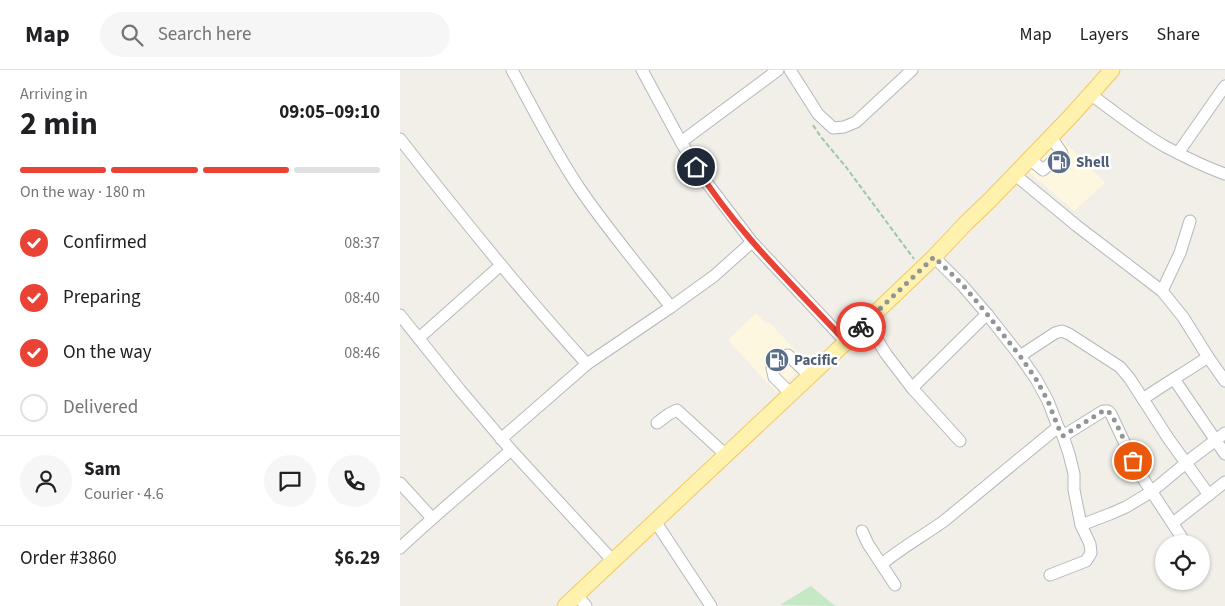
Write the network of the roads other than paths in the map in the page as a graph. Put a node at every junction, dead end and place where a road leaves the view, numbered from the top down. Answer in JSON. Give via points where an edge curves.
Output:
{"nodes":[{"id":1,"x":512,"y":70,"type":"edge"},
{"id":2,"x":642,"y":70,"type":"edge"},
{"id":3,"x":778,"y":70,"type":"edge"},
{"id":4,"x":790,"y":70,"type":"edge"},
{"id":5,"x":912,"y":70,"type":"edge"},
{"id":6,"x":1112,"y":70,"type":"edge"},
{"id":7,"x":1225,"y":86,"type":"edge"},
{"id":8,"x":1090,"y":94,"type":"junction"},
{"id":9,"x":400,"y":139,"type":"edge"},
{"id":10,"x":681,"y":142,"type":"junction"},
{"id":11,"x":1178,"y":153,"type":"junction"},
{"id":12,"x":1014,"y":174,"type":"junction"},
{"id":13,"x":1225,"y":174,"type":"edge"},
{"id":14,"x":1190,"y":221,"type":"dead end"},
{"id":15,"x":752,"y":242,"type":"junction"},
{"id":16,"x":934,"y":257,"type":"junction"},
{"id":17,"x":501,"y":265,"type":"junction"},
{"id":18,"x":1162,"y":291,"type":"junction"},
{"id":19,"x":671,"y":307,"type":"junction"},
{"id":20,"x":987,"y":314,"type":"junction"},
{"id":21,"x":400,"y":315,"type":"edge"},
{"id":22,"x":866,"y":322,"type":"junction"},
{"id":23,"x":419,"y":338,"type":"junction"},
{"id":24,"x":846,"y":342,"type":"junction"},
{"id":25,"x":1020,"y":356,"type":"junction"},
{"id":26,"x":1208,"y":357,"type":"junction"},
{"id":27,"x":587,"y":364,"type":"junction"},
{"id":28,"x":810,"y":376,"type":"junction"},
{"id":29,"x":1174,"y":378,"type":"junction"},
{"id":30,"x":1225,"y":382,"type":"edge"},
{"id":31,"x":912,"y":388,"type":"junction"},
{"id":32,"x":791,"y":394,"type":"junction"},
{"id":33,"x":1143,"y":399,"type":"junction"},
{"id":34,"x":657,"y":423,"type":"dead end"},
{"id":35,"x":1061,"y":431,"type":"junction"},
{"id":36,"x":1225,"y":433,"type":"edge"},
{"id":37,"x":501,"y":439,"type":"junction"},
{"id":38,"x":1215,"y":440,"type":"junction"},
{"id":39,"x":960,"y":441,"type":"dead end"},
{"id":40,"x":511,"y":450,"type":"junction"},
{"id":41,"x":1225,"y":454,"type":"edge"},
{"id":42,"x":726,"y":455,"type":"junction"},
{"id":43,"x":1186,"y":464,"type":"junction"},
{"id":44,"x":1225,"y":482,"type":"edge"},
{"id":45,"x":400,"y":483,"type":"edge"},
{"id":46,"x":1151,"y":492,"type":"junction"},
{"id":47,"x":1209,"y":495,"type":"junction"},
{"id":48,"x":432,"y":518,"type":"junction"},
{"id":49,"x":655,"y":521,"type":"junction"},
{"id":50,"x":1173,"y":524,"type":"junction"},
{"id":51,"x":1081,"y":525,"type":"junction"},
{"id":52,"x":862,"y":531,"type":"dead end"},
{"id":53,"x":1180,"y":535,"type":"edge"},
{"id":54,"x":400,"y":548,"type":"edge"},
{"id":55,"x":613,"y":561,"type":"junction"},
{"id":56,"x":882,"y":564,"type":"junction"},
{"id":57,"x":1050,"y":575,"type":"dead end"},
{"id":58,"x":895,"y":585,"type":"dead end"},
{"id":59,"x":582,"y":601,"type":"edge"},
{"id":60,"x":565,"y":606,"type":"edge"},
{"id":61,"x":711,"y":606,"type":"edge"}],
"edges":[{"from":1,"to":19,"type":"street","via":[[580,189]]},
{"from":2,"to":10,"type":"street"},
{"from":3,"to":10,"type":"street"},
{"from":4,"to":5,"type":"street","via":[[818,114],[833,128],[856,122]]},
{"from":6,"to":8,"type":"main road"},
{"from":7,"to":11,"type":"street"},
{"from":8,"to":11,"type":"street"},
{"from":8,"to":12,"type":"main road"},
{"from":9,"to":17,"type":"street"},
{"from":10,"to":15,"type":"street","via":[[704,179]]},
{"from":11,"to":13,"type":"street"},
{"from":12,"to":16,"type":"main road"},
{"from":12,"to":18,"type":"street"},
{"from":14,"to":18,"type":"street"},
{"from":15,"to":19,"type":"street","via":[[714,276]]},
{"from":15,"to":24,"type":"street"},
{"from":16,"to":20,"type":"street"},
{"from":16,"to":22,"type":"main road"},
{"from":17,"to":23,"type":"street"},
{"from":17,"to":27,"type":"street"},
{"from":18,"to":26,"type":"street"},
{"from":19,"to":27,"type":"street"},
{"from":20,"to":25,"type":"street"},
{"from":20,"to":31,"type":"street"},
{"from":21,"to":23,"type":"street"},
{"from":22,"to":24,"type":"main road"},
{"from":22,"to":31,"type":"street"},
{"from":23,"to":37,"type":"street"},
{"from":24,"to":28,"type":"main road"},
{"from":25,"to":33,"type":"street","via":[[1062,331],[1120,367]]},
{"from":25,"to":35,"type":"street","via":[[1036,379]]},
{"from":26,"to":29,"type":"street"},
{"from":26,"to":30,"type":"street"},
{"from":27,"to":37,"type":"street"},
{"from":28,"to":32,"type":"main road"},
{"from":28,"to":32,"type":"street","via":[[792,357],[788,355],[780,360],[772,368],[774,377]]},
{"from":29,"to":33,"type":"street"},
{"from":29,"to":38,"type":"street"},
{"from":31,"to":39,"type":"street"},
{"from":32,"to":42,"type":"main road"},
{"from":33,"to":43,"type":"street"},
{"from":34,"to":42,"type":"street","via":[[677,410]]},
{"from":35,"to":46,"type":"street","via":[[1108,411]]},
{"from":35,"to":51,"type":"street","via":[[1074,474]]},
{"from":35,"to":56,"type":"street"},
{"from":36,"to":38,"type":"street"},
{"from":37,"to":40,"type":"street"},
{"from":38,"to":41,"type":"street"},
{"from":38,"to":43,"type":"street"},
{"from":40,"to":48,"type":"street"},
{"from":40,"to":55,"type":"street"},
{"from":42,"to":49,"type":"main road"},
{"from":43,"to":46,"type":"street"},
{"from":43,"to":47,"type":"street"},
{"from":44,"to":47,"type":"street"},
{"from":45,"to":48,"type":"street"},
{"from":46,"to":50,"type":"street"},
{"from":46,"to":51,"type":"street","via":[[1126,507]]},
{"from":47,"to":50,"type":"street"},
{"from":48,"to":54,"type":"street"},
{"from":49,"to":55,"type":"main road"},
{"from":49,"to":61,"type":"street"},
{"from":50,"to":53,"type":"street"},
{"from":51,"to":57,"type":"street","via":[[1091,553],[1086,561]]},
{"from":52,"to":56,"type":"street"},
{"from":55,"to":59,"type":"main road"},
{"from":56,"to":58,"type":"street"},
{"from":59,"to":60,"type":"main road"}]}
